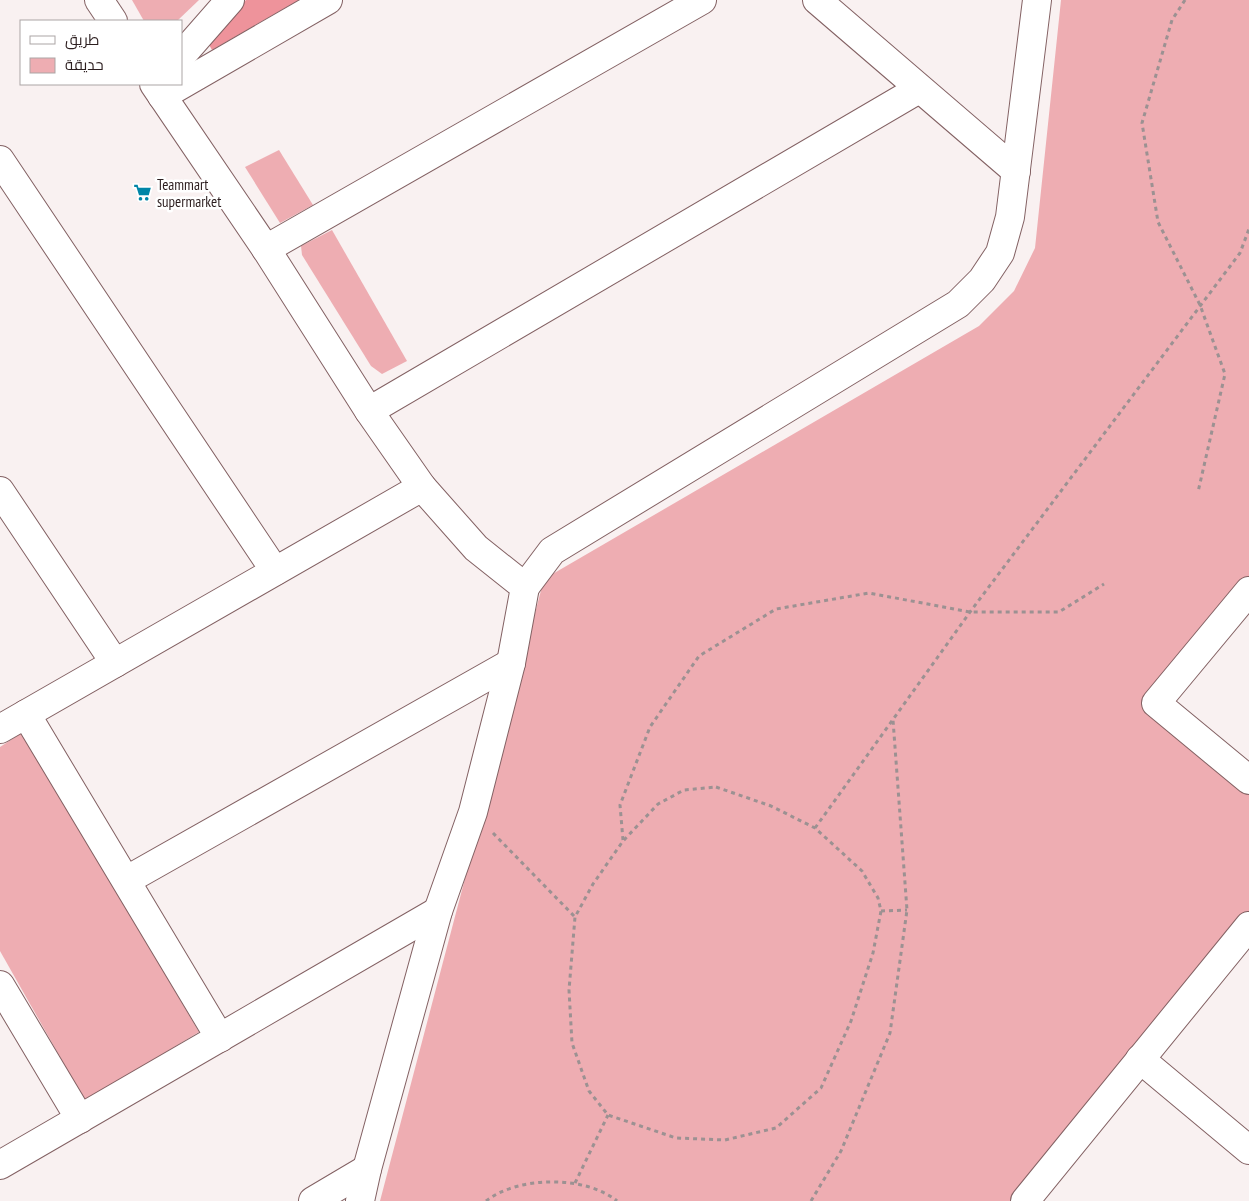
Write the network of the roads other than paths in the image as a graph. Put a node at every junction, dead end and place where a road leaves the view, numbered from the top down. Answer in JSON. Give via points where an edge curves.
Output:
{"nodes":[{"id":1,"x":99,"y":0,"type":"edge"},
{"id":2,"x":230,"y":0,"type":"edge"},
{"id":3,"x":328,"y":0,"type":"edge"},
{"id":4,"x":702,"y":0,"type":"edge"},
{"id":5,"x":817,"y":0,"type":"edge"},
{"id":6,"x":1037,"y":0,"type":"edge"},
{"id":7,"x":112,"y":20,"type":"edge"},
{"id":8,"x":182,"y":55,"type":"edge"},
{"id":9,"x":182,"y":74,"type":"edge"},
{"id":10,"x":157,"y":87,"type":"edge"},
{"id":11,"x":919,"y":89,"type":"junction"},
{"id":12,"x":0,"y":160,"type":"edge"},
{"id":13,"x":1016,"y":171,"type":"junction"},
{"id":14,"x":266,"y":249,"type":"junction"},
{"id":15,"x":368,"y":411,"type":"junction"},
{"id":16,"x":422,"y":487,"type":"junction"},
{"id":17,"x":0,"y":491,"type":"edge"},
{"id":18,"x":275,"y":571,"type":"junction"},
{"id":19,"x":525,"y":587,"type":"junction"},
{"id":20,"x":1249,"y":590,"type":"edge"},
{"id":21,"x":115,"y":663,"type":"junction"},
{"id":22,"x":511,"y":663,"type":"junction"},
{"id":23,"x":26,"y":714,"type":"junction"},
{"id":24,"x":0,"y":729,"type":"edge"},
{"id":25,"x":1249,"y":780,"type":"edge"},
{"id":26,"x":127,"y":880,"type":"junction"},
{"id":27,"x":438,"y":911,"type":"junction"},
{"id":28,"x":1249,"y":926,"type":"edge"},
{"id":29,"x":0,"y":985,"type":"edge"},
{"id":30,"x":220,"y":1038,"type":"junction"},
{"id":31,"x":1140,"y":1059,"type":"junction"},
{"id":32,"x":80,"y":1119,"type":"junction"},
{"id":33,"x":1249,"y":1150,"type":"edge"},
{"id":34,"x":0,"y":1165,"type":"edge"},
{"id":35,"x":367,"y":1169,"type":"junction"},
{"id":36,"x":313,"y":1201,"type":"edge"},
{"id":37,"x":360,"y":1201,"type":"edge"},
{"id":38,"x":1025,"y":1201,"type":"edge"}],
"edges":[{"from":1,"to":7,"type":"street"},
{"from":2,"to":8,"type":"street"},
{"from":3,"to":9,"type":"street"},
{"from":4,"to":14,"type":"street"},
{"from":5,"to":11,"type":"street"},
{"from":6,"to":13,"type":"street"},
{"from":10,"to":14,"type":"street"},
{"from":11,"to":13,"type":"street"},
{"from":11,"to":15,"type":"street"},
{"from":12,"to":18,"type":"street"},
{"from":13,"to":19,"type":"street","via":[[1010,217],[1000,254],[982,280],[958,304],[552,551]]},
{"from":14,"to":15,"type":"street"},
{"from":15,"to":16,"type":"street"},
{"from":16,"to":18,"type":"street"},
{"from":16,"to":19,"type":"street","via":[[476,548]]},
{"from":17,"to":21,"type":"street"},
{"from":18,"to":21,"type":"street"},
{"from":19,"to":22,"type":"street"},
{"from":20,"to":25,"type":"street","via":[[1156,703]]},
{"from":21,"to":23,"type":"street"},
{"from":22,"to":26,"type":"street"},
{"from":22,"to":27,"type":"street","via":[[474,812]]},
{"from":23,"to":24,"type":"street"},
{"from":23,"to":26,"type":"street"},
{"from":26,"to":30,"type":"street"},
{"from":27,"to":30,"type":"street"},
{"from":27,"to":35,"type":"street"},
{"from":28,"to":31,"type":"street"},
{"from":29,"to":32,"type":"street"},
{"from":30,"to":32,"type":"street"},
{"from":31,"to":33,"type":"street"},
{"from":31,"to":38,"type":"street"},
{"from":32,"to":34,"type":"street"},
{"from":35,"to":36,"type":"street"},
{"from":35,"to":37,"type":"street"}]}
